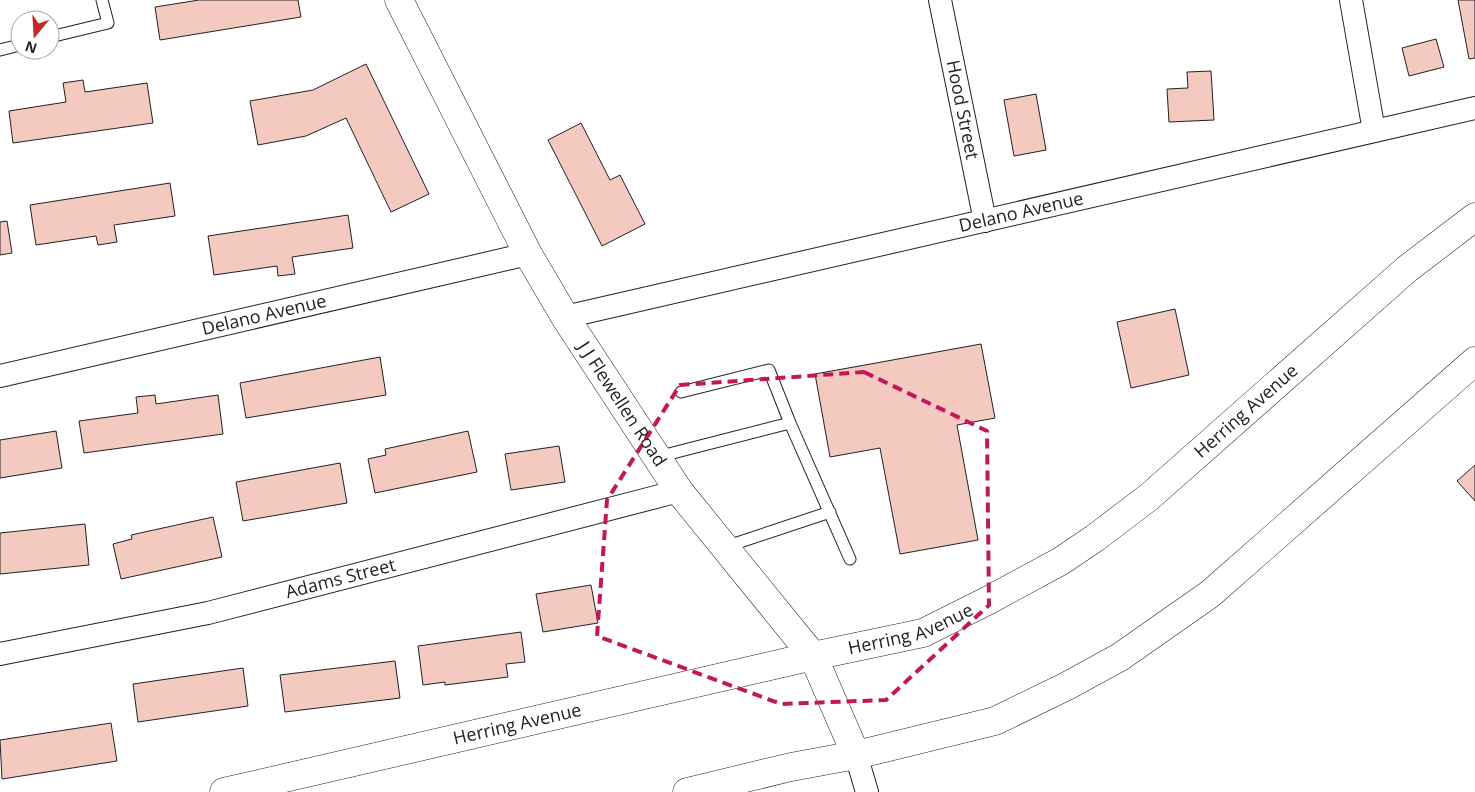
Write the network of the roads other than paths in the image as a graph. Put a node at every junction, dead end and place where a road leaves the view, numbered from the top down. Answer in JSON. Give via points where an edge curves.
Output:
{"nodes":[{"id":1,"x":102,"y":0,"type":"edge"},
{"id":2,"x":399,"y":0,"type":"edge"},
{"id":3,"x":940,"y":0,"type":"edge"},
{"id":4,"x":1351,"y":0,"type":"edge"},
{"id":5,"x":60,"y":35,"type":"edge"},
{"id":6,"x":1475,"y":108,"type":"edge"},
{"id":7,"x":1374,"y":132,"type":"junction"},
{"id":8,"x":1475,"y":217,"type":"edge"},
{"id":9,"x":985,"y":221,"type":"junction"},
{"id":10,"x":528,"y":254,"type":"junction"},
{"id":11,"x":565,"y":317,"type":"junction"},
{"id":12,"x":1475,"y":361,"type":"edge"},
{"id":13,"x":0,"y":376,"type":"edge"},
{"id":14,"x":681,"y":392,"type":"dead end"},
{"id":15,"x":790,"y":423,"type":"junction"},
{"id":16,"x":657,"y":457,"type":"junction"},
{"id":17,"x":679,"y":491,"type":"junction"},
{"id":18,"x":830,"y":512,"type":"junction"},
{"id":19,"x":725,"y":548,"type":"junction"},
{"id":20,"x":850,"y":559,"type":"dead end"},
{"id":21,"x":0,"y":654,"type":"edge"},
{"id":22,"x":813,"y":656,"type":"junction"},
{"id":23,"x":856,"y":755,"type":"junction"},
{"id":24,"x":224,"y":792,"type":"edge"},
{"id":25,"x":687,"y":792,"type":"edge"},
{"id":26,"x":867,"y":792,"type":"edge"}],
"edges":[{"from":1,"to":5,"type":"lane","via":[[108,23]]},
{"from":2,"to":10,"type":"main road","name":"J J Flewellen Road"},
{"from":3,"to":9,"type":"street","name":"Hood Street"},
{"from":4,"to":7,"type":"street"},
{"from":6,"to":7,"type":"street","name":"Delano Avenue"},
{"from":7,"to":9,"type":"street","name":"Delano Avenue"},
{"from":8,"to":22,"type":"main road","name":"Herring Avenue","via":[[1407,269],[1149,497],[1061,561],[922,633]]},
{"from":9,"to":11,"type":"street","name":"Delano Avenue"},
{"from":10,"to":11,"type":"main road","name":"J J Flewellen Road"},
{"from":10,"to":13,"type":"street","name":"Delano Avenue"},
{"from":11,"to":16,"type":"main road","name":"J J Flewellen Road"},
{"from":12,"to":23,"type":"main road","via":[[1210,594],[1120,657],[995,721]]},
{"from":14,"to":15,"type":"lane","via":[[770,370]]},
{"from":15,"to":16,"type":"lane"},
{"from":15,"to":18,"type":"lane"},
{"from":16,"to":17,"type":"main road","name":"J J Flewellen Road"},
{"from":17,"to":19,"type":"main road","name":"J J Flewellen Road"},
{"from":17,"to":21,"type":"street","name":"Adams Street","via":[[208,613]]},
{"from":18,"to":19,"type":"lane"},
{"from":18,"to":20,"type":"lane"},
{"from":19,"to":22,"type":"main road","name":"J J Flewellen Road"},
{"from":22,"to":23,"type":"main road","name":"J J Flewellen Road"},
{"from":22,"to":24,"type":"main road","name":"Herring Avenue"},
{"from":23,"to":25,"type":"main road"},
{"from":23,"to":26,"type":"street","name":"J J Flewellen Road"}]}
